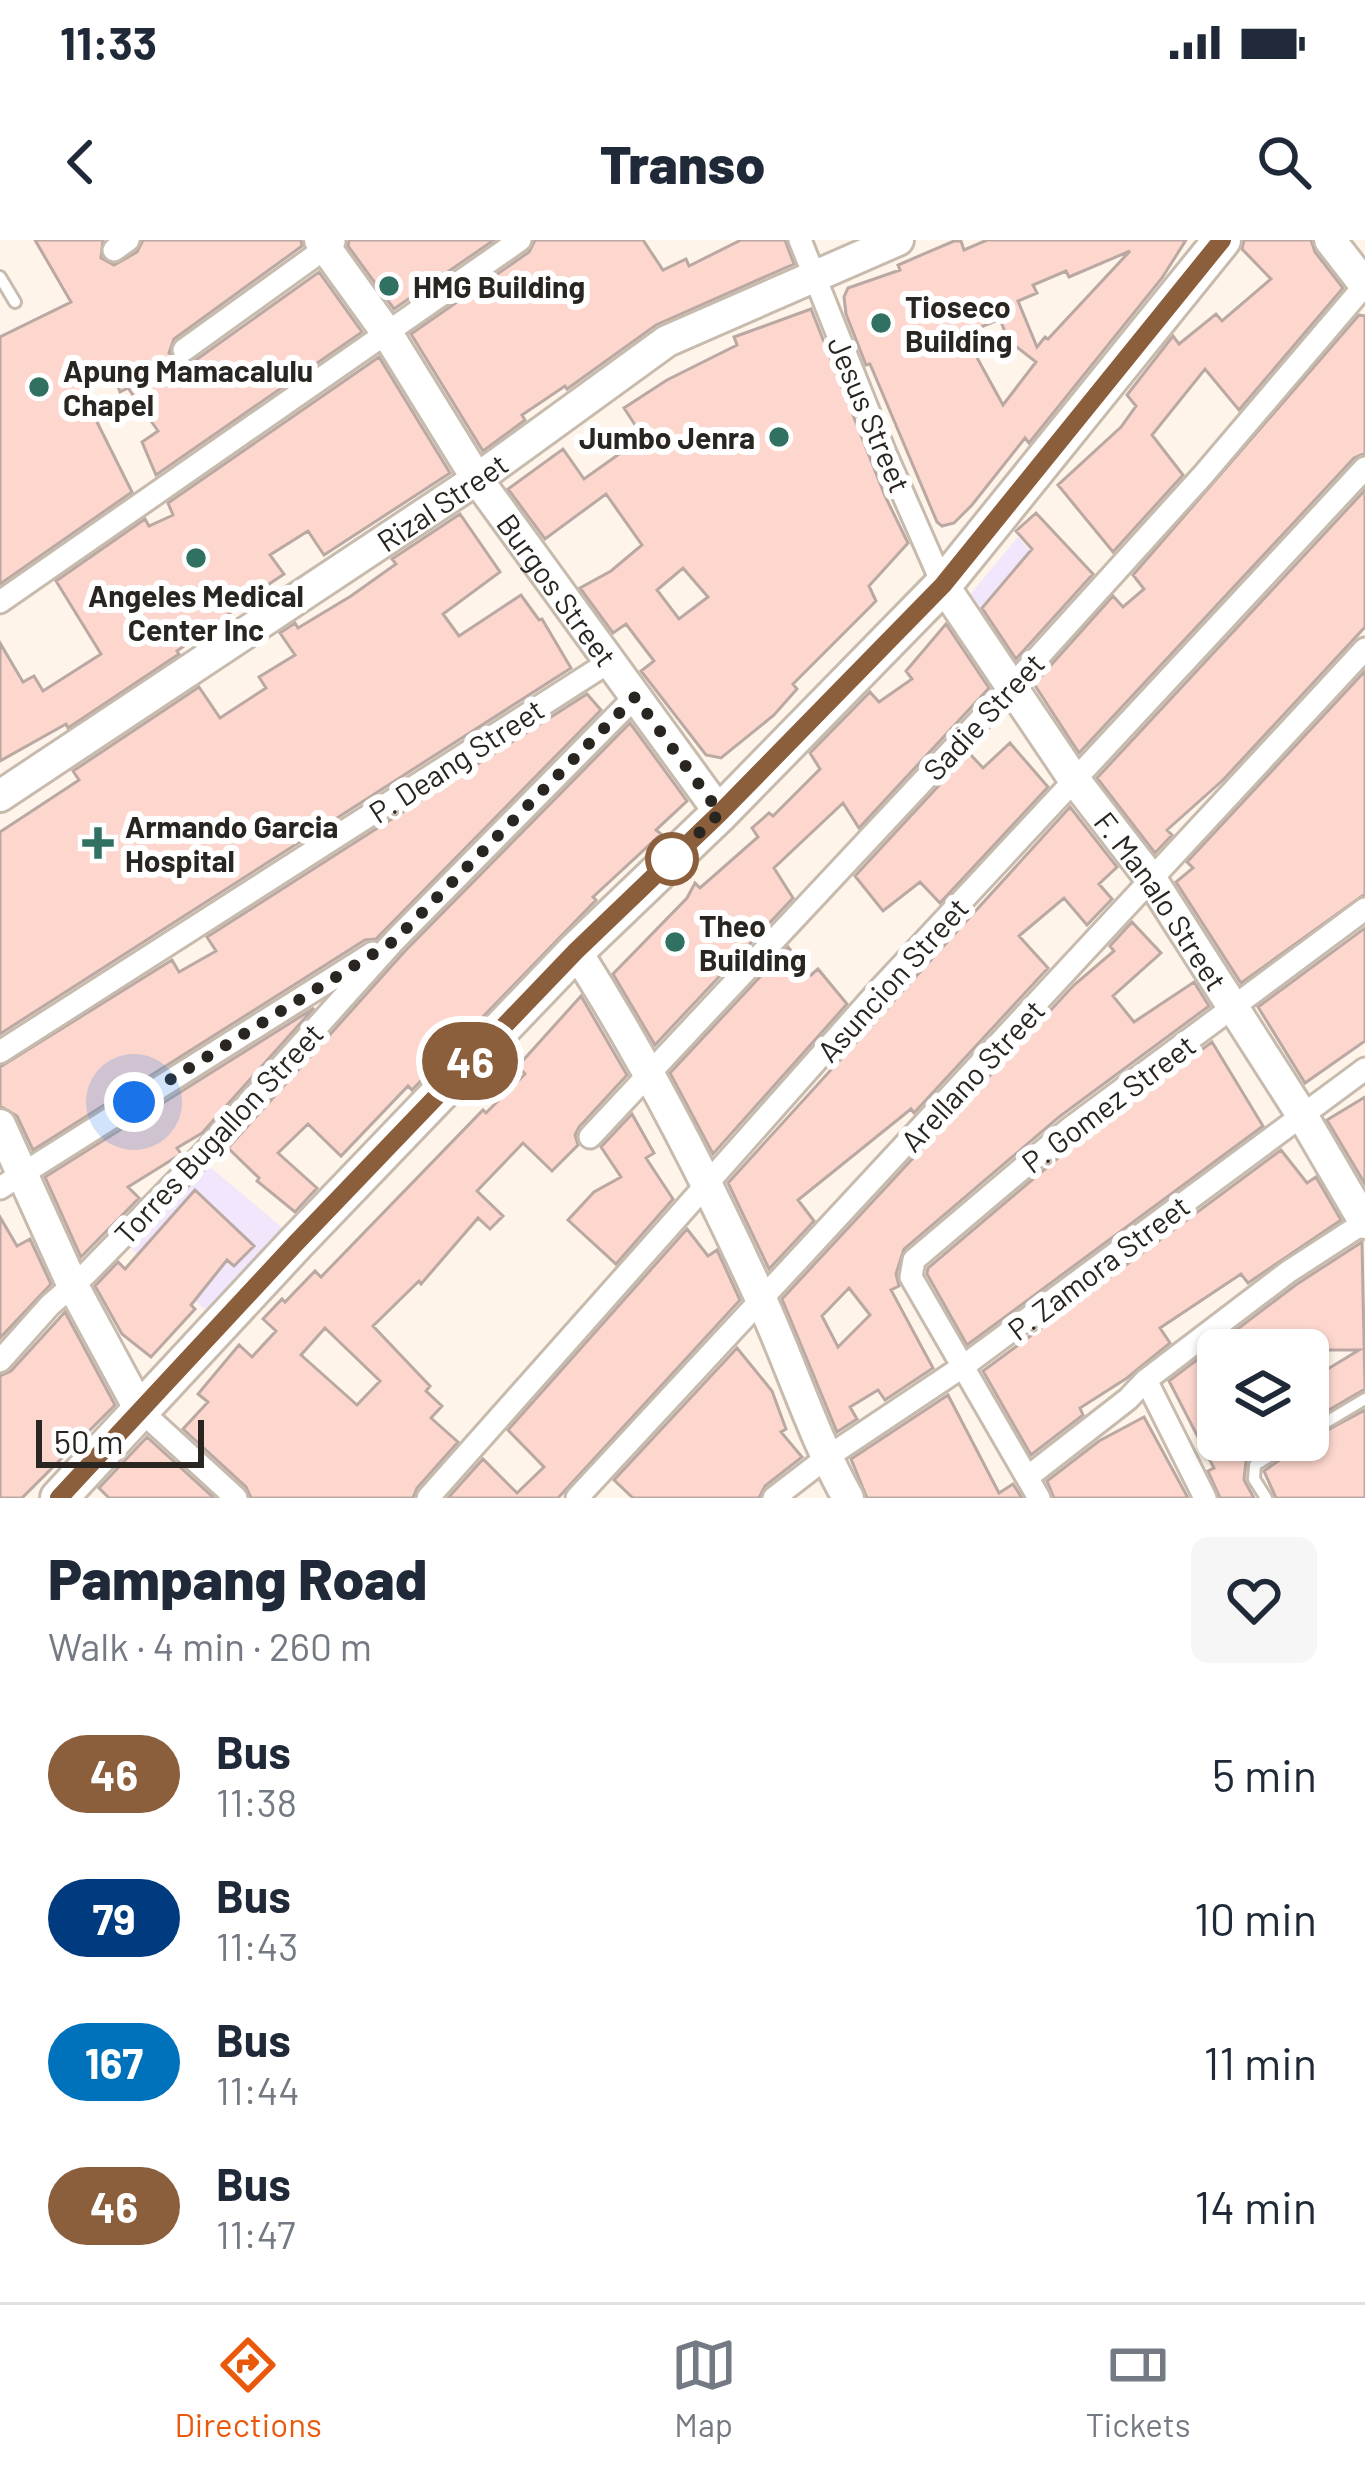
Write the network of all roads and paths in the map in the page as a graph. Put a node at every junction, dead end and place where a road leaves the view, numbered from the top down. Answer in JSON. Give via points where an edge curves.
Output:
{"nodes":[{"id":1,"x":520,"y":240,"type":"edge"},
{"id":2,"x":800,"y":240,"type":"edge"},
{"id":3,"x":898,"y":240,"type":"edge"},
{"id":4,"x":1222,"y":240,"type":"edge"},
{"id":5,"x":1330,"y":240,"type":"edge"},
{"id":6,"x":328,"y":243,"type":"edge"},
{"id":7,"x":812,"y":274,"type":"junction"},
{"id":8,"x":0,"y":277,"type":"edge"},
{"id":9,"x":1365,"y":285,"type":"edge"},
{"id":10,"x":15,"y":302,"type":"dead end"},
{"id":11,"x":387,"y":333,"type":"junction"},
{"id":12,"x":184,"y":350,"type":"dead end"},
{"id":13,"x":1365,"y":468,"type":"edge"},
{"id":14,"x":477,"y":479,"type":"junction"},
{"id":15,"x":943,"y":585,"type":"junction"},
{"id":16,"x":0,"y":602,"type":"edge"},
{"id":17,"x":1365,"y":650,"type":"edge"},
{"id":18,"x":609,"y":662,"type":"junction"},
{"id":19,"x":1011,"y":687,"type":"junction"},
{"id":20,"x":635,"y":697,"type":"junction"},
{"id":21,"x":1073,"y":778,"type":"junction"},
{"id":22,"x":0,"y":796,"type":"edge"},
{"id":23,"x":720,"y":813,"type":"junction"},
{"id":24,"x":1151,"y":879,"type":"junction"},
{"id":25,"x":1365,"y":909,"type":"edge"},
{"id":26,"x":394,"y":941,"type":"junction"},
{"id":27,"x":576,"y":951,"type":"junction"},
{"id":28,"x":1232,"y":1009,"type":"junction"},
{"id":29,"x":0,"y":1052,"type":"edge"},
{"id":30,"x":1365,"y":1070,"type":"edge"},
{"id":31,"x":649,"y":1072,"type":"junction"},
{"id":32,"x":1302,"y":1115,"type":"junction"},
{"id":33,"x":0,"y":1125,"type":"edge"},
{"id":34,"x":590,"y":1137,"type":"dead end"},
{"id":35,"x":12,"y":1180,"type":"edge"},
{"id":36,"x":708,"y":1186,"type":"junction"},
{"id":37,"x":1365,"y":1223,"type":"edge"},
{"id":38,"x":62,"y":1296,"type":"junction"},
{"id":39,"x":762,"y":1301,"type":"junction"},
{"id":40,"x":0,"y":1336,"type":"edge"},
{"id":41,"x":0,"y":1361,"type":"edge"},
{"id":42,"x":965,"y":1365,"type":"junction"},
{"id":43,"x":1146,"y":1380,"type":"junction"},
{"id":44,"x":1365,"y":1399,"type":"edge"},
{"id":45,"x":140,"y":1410,"type":"junction"},
{"id":46,"x":1329,"y":1420,"type":"edge"},
{"id":47,"x":826,"y":1458,"type":"junction"},
{"id":48,"x":1262,"y":1461,"type":"edge"},
{"id":49,"x":1034,"y":1487,"type":"edge"},
{"id":50,"x":59,"y":1498,"type":"edge"},
{"id":51,"x":236,"y":1498,"type":"edge"},
{"id":52,"x":428,"y":1498,"type":"edge"},
{"id":53,"x":577,"y":1498,"type":"edge"},
{"id":54,"x":774,"y":1498,"type":"edge"},
{"id":55,"x":848,"y":1498,"type":"edge"},
{"id":56,"x":1205,"y":1498,"type":"edge"},
{"id":57,"x":1265,"y":1498,"type":"edge"}],
"edges":[{"from":1,"to":11,"type":"street"},
{"from":2,"to":7,"type":"street","name":"Jesus Street"},
{"from":3,"to":7,"type":"street","name":"Rizal Street"},
{"from":4,"to":15,"type":"main road"},
{"from":5,"to":9,"type":"street"},
{"from":6,"to":11,"type":"street","name":"Burgos Street"},
{"from":6,"to":12,"type":"street"},
{"from":7,"to":14,"type":"street","name":"Rizal Street","via":[[667,341]]},
{"from":7,"to":15,"type":"street","name":"Jesus Street"},
{"from":8,"to":10,"type":"lane"},
{"from":9,"to":19,"type":"street","name":"Sadie Street"},
{"from":11,"to":14,"type":"street","name":"Burgos Street"},
{"from":11,"to":16,"type":"street"},
{"from":13,"to":21,"type":"street","name":"Asuncion Street"},
{"from":14,"to":18,"type":"street","name":"Burgos Street"},
{"from":14,"to":22,"type":"street","name":"Rizal Street"},
{"from":15,"to":19,"type":"street","name":"F. Manalo Street"},
{"from":15,"to":23,"type":"main road"},
{"from":17,"to":24,"type":"street","name":"Arellano Street"},
{"from":18,"to":20,"type":"street","name":"Burgos Street"},
{"from":18,"to":29,"type":"street","name":"P. Deang Street"},
{"from":19,"to":21,"type":"street","name":"F. Manalo Street"},
{"from":19,"to":31,"type":"street","name":"Sadie Street"},
{"from":20,"to":23,"type":"street","name":"Burgos Street"},
{"from":20,"to":26,"type":"street","name":"Torres Bugallon Street"},
{"from":21,"to":24,"type":"street","name":"F. Manalo Street"},
{"from":21,"to":36,"type":"street","name":"Asuncion Street"},
{"from":23,"to":27,"type":"main road"},
{"from":24,"to":28,"type":"street","name":"F. Manalo Street"},
{"from":24,"to":39,"type":"street","name":"Arellano Street"},
{"from":25,"to":28,"type":"street","name":"P. Gomez Street"},
{"from":26,"to":35,"type":"street"},
{"from":26,"to":38,"type":"street","name":"Torres Bugallon Street"},
{"from":27,"to":31,"type":"street"},
{"from":27,"to":45,"type":"main road"},
{"from":28,"to":32,"type":"street","name":"F. Manalo Street"},
{"from":28,"to":42,"type":"street","name":"P. Gomez Street","via":[[1069,1129],[914,1260],[911,1277]]},
{"from":30,"to":32,"type":"street","name":"P. Zamora Street"},
{"from":31,"to":34,"type":"street","name":"Sadie Street"},
{"from":31,"to":36,"type":"street"},
{"from":32,"to":37,"type":"street","name":"F. Manalo Street"},
{"from":32,"to":42,"type":"street","name":"P. Zamora Street"},
{"from":33,"to":35,"type":"street"},
{"from":35,"to":38,"type":"street"},
{"from":36,"to":39,"type":"street"},
{"from":36,"to":52,"type":"street","name":"Asuncion Street"},
{"from":37,"to":43,"type":"street"},
{"from":38,"to":40,"type":"street"},
{"from":38,"to":41,"type":"street","name":"Torres Bugallon Street"},
{"from":38,"to":45,"type":"street"},
{"from":39,"to":47,"type":"street"},
{"from":39,"to":53,"type":"street","name":"Arellano Street"},
{"from":42,"to":47,"type":"street","name":"P. Zamora Street"},
{"from":42,"to":49,"type":"street"},
{"from":43,"to":49,"type":"street"},
{"from":43,"to":56,"type":"street"},
{"from":44,"to":46,"type":"lane"},
{"from":45,"to":50,"type":"main road"},
{"from":45,"to":51,"type":"street"},
{"from":47,"to":54,"type":"street"},
{"from":47,"to":55,"type":"street"},
{"from":48,"to":57,"type":"lane","via":[[1254,1479]]}]}
